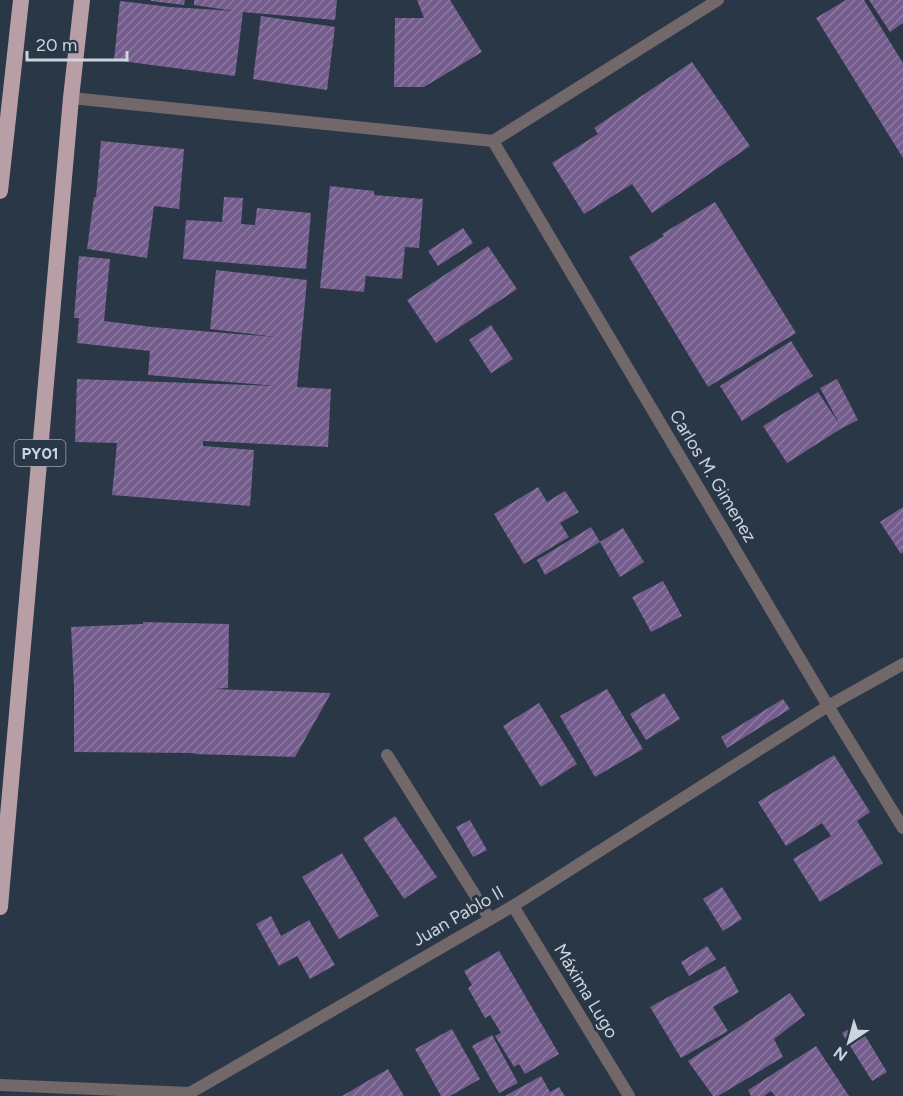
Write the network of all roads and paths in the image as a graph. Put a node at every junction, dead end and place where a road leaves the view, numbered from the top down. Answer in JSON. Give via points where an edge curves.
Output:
{"nodes":[{"id":1,"x":21,"y":0,"type":"edge"},
{"id":2,"x":82,"y":0,"type":"edge"},
{"id":3,"x":718,"y":0,"type":"edge"},
{"id":4,"x":71,"y":98,"type":"junction"},
{"id":5,"x":493,"y":141,"type":"junction"},
{"id":6,"x":0,"y":191,"type":"edge"},
{"id":7,"x":903,"y":664,"type":"edge"},
{"id":8,"x":828,"y":706,"type":"junction"},
{"id":9,"x":387,"y":754,"type":"dead end"},
{"id":10,"x":903,"y":828,"type":"edge"},
{"id":11,"x":513,"y":906,"type":"junction"},
{"id":12,"x":0,"y":907,"type":"edge"},
{"id":13,"x":490,"y":919,"type":"junction"},
{"id":14,"x":0,"y":1085,"type":"edge"},
{"id":15,"x":191,"y":1095,"type":"edge"},
{"id":16,"x":629,"y":1096,"type":"edge"}],
"edges":[{"from":1,"to":6,"type":"highway"},
{"from":2,"to":4,"type":"highway","number":"PY01"},
{"from":3,"to":5,"type":"street"},
{"from":4,"to":5,"type":"street"},
{"from":4,"to":12,"type":"highway","number":"PY01"},
{"from":5,"to":8,"type":"street","name":"Carlos M. Gimenez"},
{"from":7,"to":8,"type":"street","name":"Juan Pablo II"},
{"from":8,"to":10,"type":"street","name":"Carlos M. Gimenez"},
{"from":8,"to":11,"type":"street","name":"Juan Pablo II"},
{"from":9,"to":13,"type":"street"},
{"from":11,"to":13,"type":"street","name":"Juan Pablo II"},
{"from":11,"to":16,"type":"street","name":"Máxima Lugo"},
{"from":13,"to":15,"type":"street","name":"Juan Pablo II"},
{"from":14,"to":15,"type":"street","name":"Juan Pablo II"}]}
